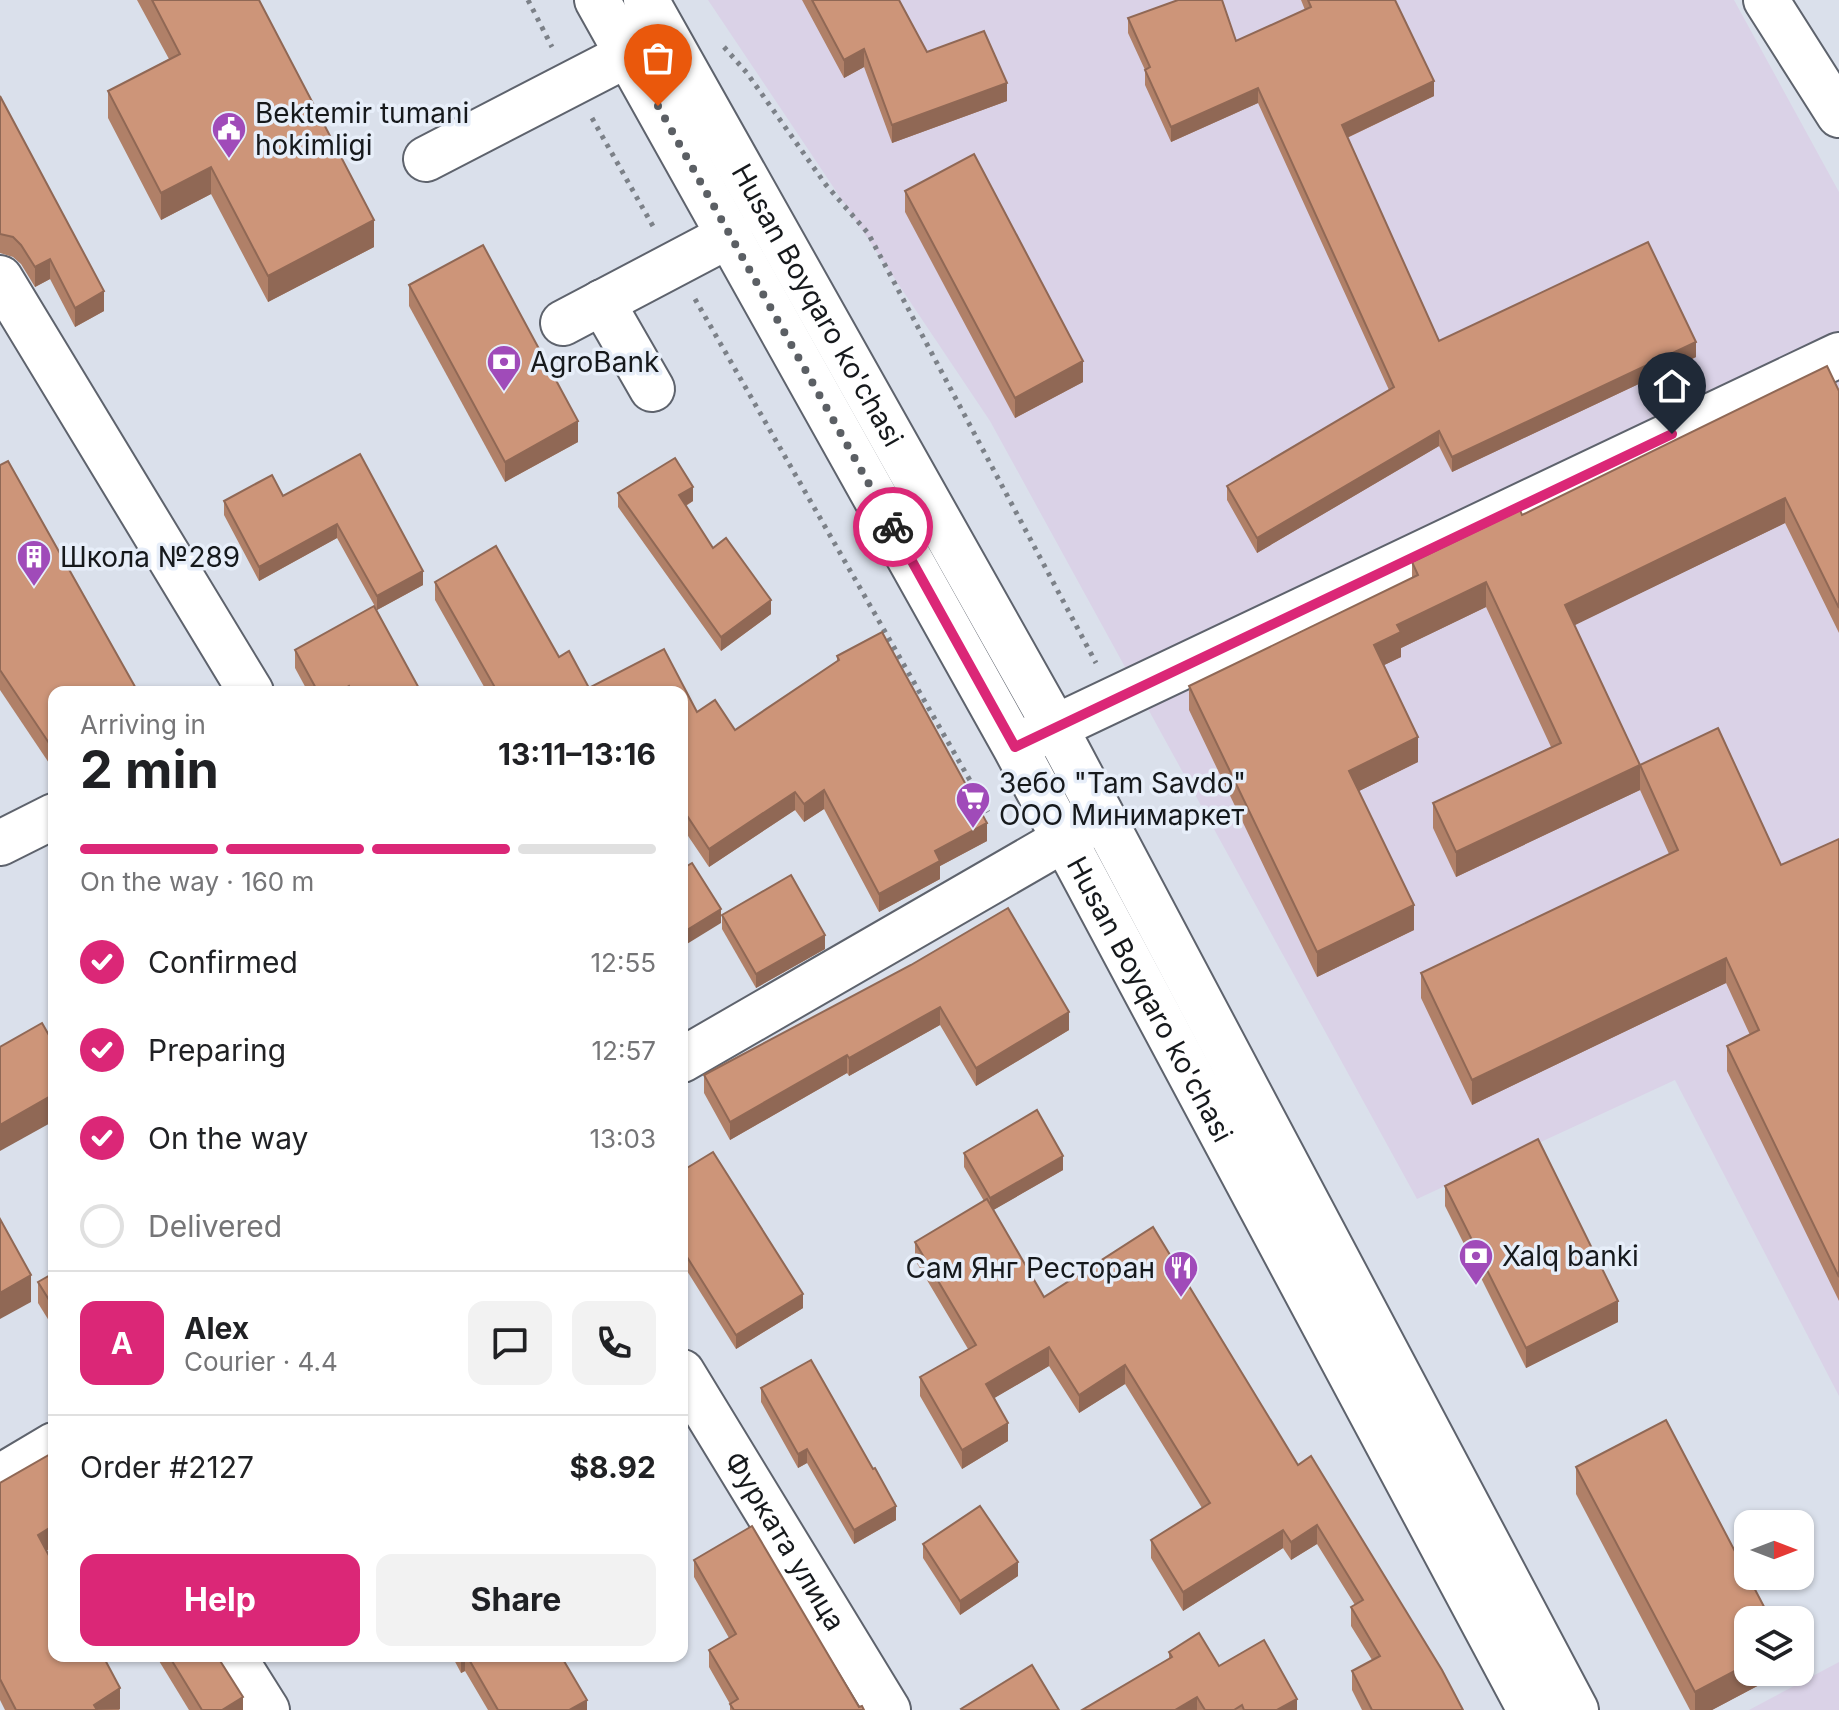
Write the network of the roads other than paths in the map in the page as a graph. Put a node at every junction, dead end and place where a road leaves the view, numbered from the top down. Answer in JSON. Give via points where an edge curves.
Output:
{"nodes":[{"id":1,"x":597,"y":0,"type":"edge"},
{"id":2,"x":646,"y":0,"type":"edge"},
{"id":3,"x":1766,"y":0,"type":"edge"},
{"id":4,"x":629,"y":54,"type":"junction"},
{"id":5,"x":1839,"y":115,"type":"edge"},
{"id":6,"x":426,"y":159,"type":"dead end"},
{"id":7,"x":730,"y":235,"type":"junction"},
{"id":8,"x":0,"y":278,"type":"edge"},
{"id":9,"x":602,"y":302,"type":"junction"},
{"id":10,"x":563,"y":323,"type":"dead end"},
{"id":11,"x":1839,"y":355,"type":"edge"},
{"id":12,"x":652,"y":389,"type":"dead end"},
{"id":13,"x":247,"y":686,"type":"edge"},
{"id":14,"x":1055,"y":727,"type":"junction"},
{"id":15,"x":1015,"y":747,"type":"junction"},
{"id":16,"x":1103,"y":817,"type":"junction"},
{"id":17,"x":48,"y":819,"type":"edge"},
{"id":18,"x":1063,"y":838,"type":"junction"},
{"id":19,"x":0,"y":843,"type":"edge"},
{"id":20,"x":688,"y":1057,"type":"edge"},
{"id":21,"x":688,"y":1382,"type":"edge"},
{"id":22,"x":48,"y":1449,"type":"edge"},
{"id":23,"x":0,"y":1477,"type":"edge"},
{"id":24,"x":237,"y":1662,"type":"edge"},
{"id":25,"x":267,"y":1710,"type":"edge"},
{"id":26,"x":888,"y":1710,"type":"edge"},
{"id":27,"x":1530,"y":1710,"type":"edge"},
{"id":28,"x":1576,"y":1710,"type":"edge"}],
"edges":[{"from":1,"to":4,"type":"main road","name":"Husan Boyqaro ko'chasi"},
{"from":2,"to":14,"type":"main road","name":"Husan Boyqaro ko'chasi"},
{"from":3,"to":5,"type":"main road"},
{"from":4,"to":6,"type":"main road"},
{"from":4,"to":7,"type":"main road","name":"Husan Boyqaro ko'chasi"},
{"from":7,"to":9,"type":"main road"},
{"from":7,"to":15,"type":"main road","name":"Husan Boyqaro ko'chasi"},
{"from":8,"to":13,"type":"main road"},
{"from":9,"to":10,"type":"main road"},
{"from":9,"to":12,"type":"main road"},
{"from":11,"to":14,"type":"main road"},
{"from":14,"to":15,"type":"main road"},
{"from":14,"to":16,"type":"main road","name":"Husan Boyqaro ko'chasi"},
{"from":15,"to":18,"type":"main road","name":"Husan Boyqaro ko'chasi"},
{"from":16,"to":18,"type":"main road"},
{"from":16,"to":28,"type":"main road","name":"Husan Boyqaro ko'chasi"},
{"from":17,"to":19,"type":"main road"},
{"from":18,"to":20,"type":"main road"},
{"from":18,"to":27,"type":"main road","name":"Husan Boyqaro ko'chasi"},
{"from":21,"to":26,"type":"main road","name":"Фурката улица"},
{"from":22,"to":23,"type":"main road"},
{"from":24,"to":25,"type":"main road"}]}
